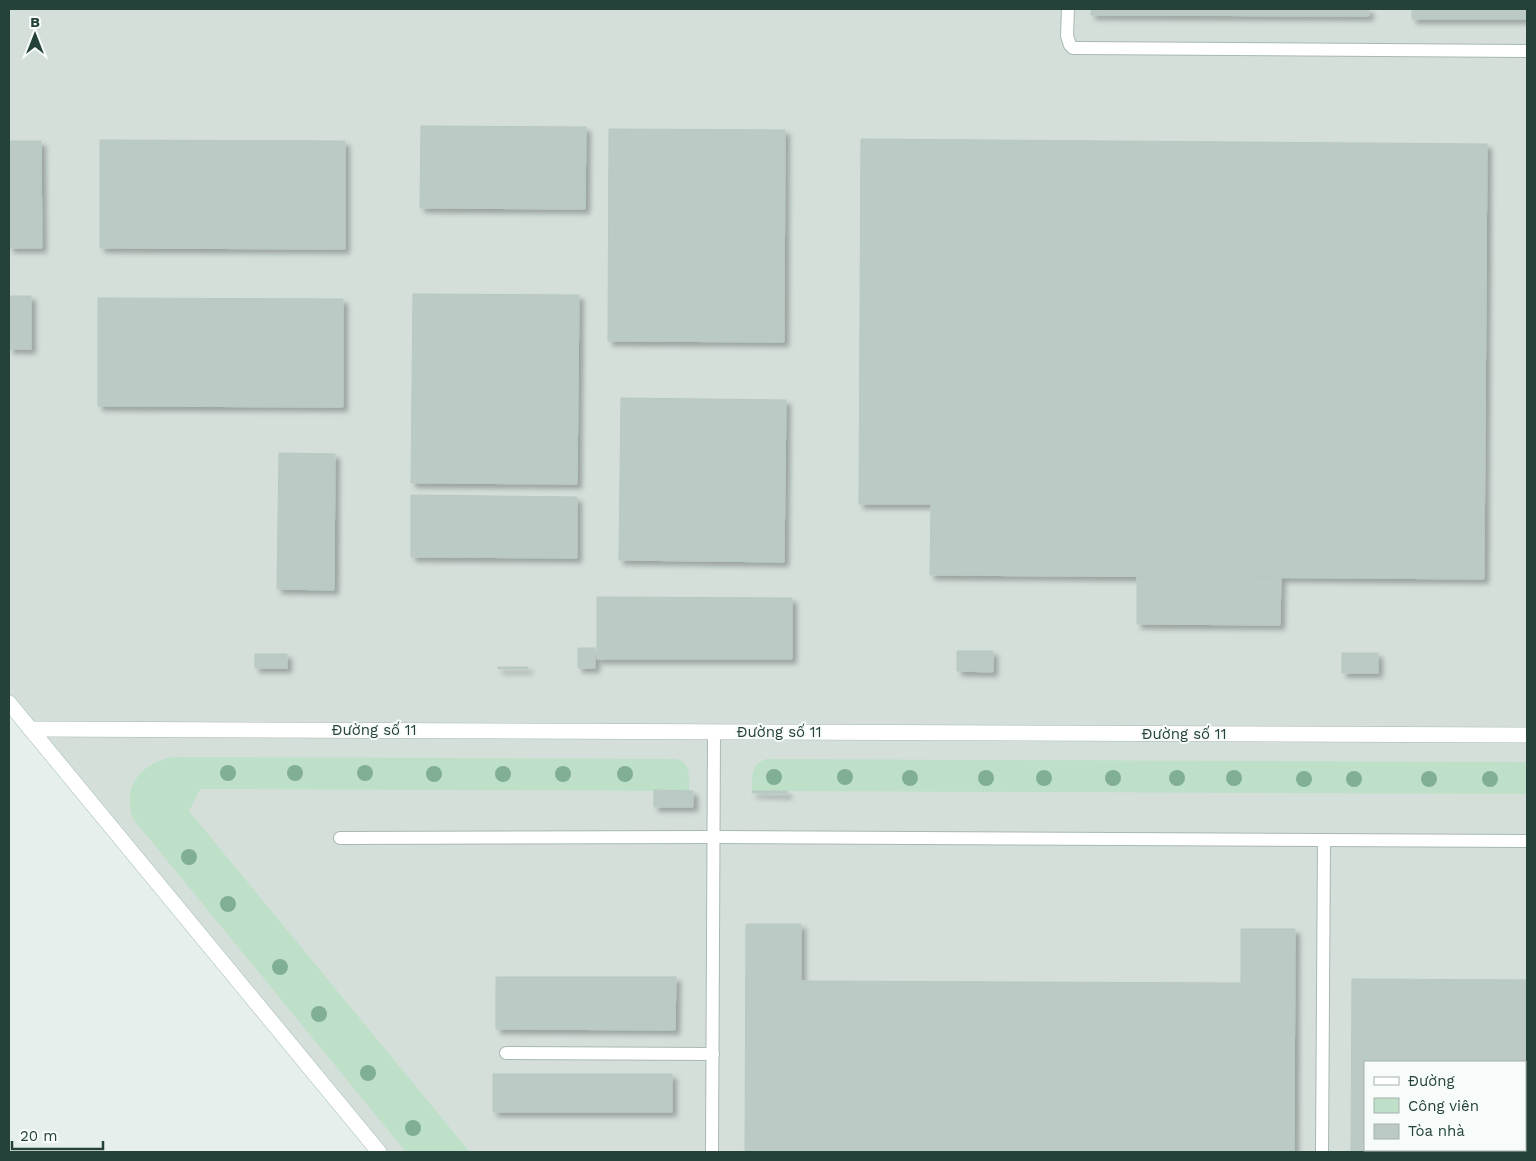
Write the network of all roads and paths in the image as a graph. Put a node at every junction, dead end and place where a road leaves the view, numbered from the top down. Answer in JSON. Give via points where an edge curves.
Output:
{"nodes":[{"id":1,"x":1068,"y":9,"type":"edge"},
{"id":2,"x":1527,"y":51,"type":"edge"},
{"id":3,"x":9,"y":703,"type":"edge"},
{"id":4,"x":30,"y":728,"type":"junction"},
{"id":5,"x":714,"y":732,"type":"junction"},
{"id":6,"x":1527,"y":735,"type":"edge"},
{"id":7,"x":714,"y":837,"type":"junction"},
{"id":8,"x":340,"y":838,"type":"dead end"},
{"id":9,"x":1324,"y":840,"type":"junction"},
{"id":10,"x":1527,"y":841,"type":"edge"},
{"id":11,"x":506,"y":1053,"type":"dead end"},
{"id":12,"x":712,"y":1054,"type":"junction"},
{"id":13,"x":379,"y":1152,"type":"edge"},
{"id":14,"x":712,"y":1152,"type":"edge"},
{"id":15,"x":1322,"y":1152,"type":"edge"}],
"edges":[{"from":1,"to":2,"type":"lane","via":[[1068,41],[1073,48]]},
{"from":3,"to":4,"type":"street"},
{"from":4,"to":5,"type":"street","name":"Đường số 11"},
{"from":4,"to":13,"type":"street"},
{"from":5,"to":6,"type":"street","name":"Đường số 11"},
{"from":5,"to":7,"type":"lane"},
{"from":7,"to":8,"type":"lane"},
{"from":7,"to":9,"type":"lane"},
{"from":7,"to":12,"type":"lane"},
{"from":9,"to":10,"type":"lane"},
{"from":9,"to":15,"type":"lane"},
{"from":11,"to":12,"type":"lane"},
{"from":12,"to":14,"type":"lane"}]}
